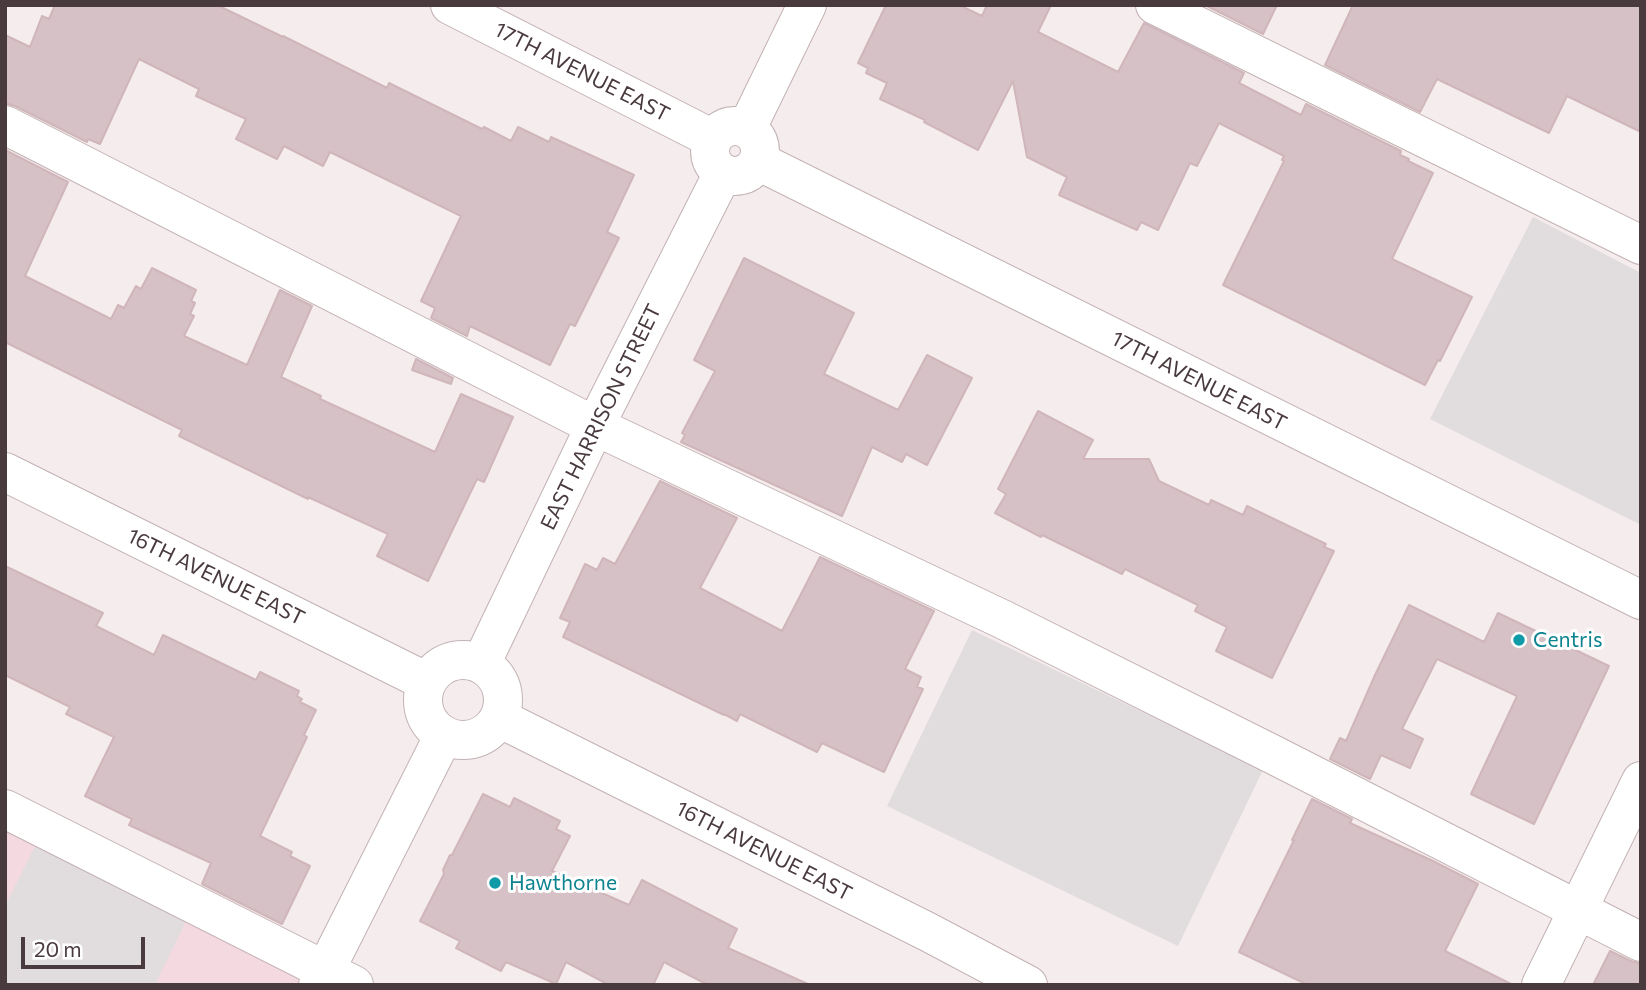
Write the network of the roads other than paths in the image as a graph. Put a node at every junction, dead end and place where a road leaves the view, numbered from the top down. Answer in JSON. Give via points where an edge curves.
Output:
{"nodes":[{"id":1,"x":450,"y":5,"type":"edge"},
{"id":2,"x":807,"y":5,"type":"edge"},
{"id":3,"x":1155,"y":5,"type":"edge"},
{"id":4,"x":5,"y":125,"type":"edge"},
{"id":5,"x":736,"y":150,"type":"junction"},
{"id":6,"x":1641,"y":245,"type":"edge"},
{"id":7,"x":595,"y":426,"type":"junction"},
{"id":8,"x":5,"y":472,"type":"edge"},
{"id":9,"x":1641,"y":600,"type":"edge"},
{"id":10,"x":481,"y":664,"type":"junction"},
{"id":11,"x":427,"y":682,"type":"junction"},
{"id":12,"x":499,"y":718,"type":"junction"},
{"id":13,"x":443,"y":736,"type":"junction"},
{"id":14,"x":1641,"y":780,"type":"edge"},
{"id":15,"x":5,"y":809,"type":"edge"},
{"id":16,"x":1579,"y":910,"type":"junction"},
{"id":17,"x":1641,"y":942,"type":"edge"},
{"id":18,"x":332,"y":980,"type":"edge"},
{"id":19,"x":1028,"y":985,"type":"edge"},
{"id":20,"x":1541,"y":985,"type":"edge"}],
"edges":[{"from":1,"to":5,"type":"street","name":"17TH AVENUE EAST"},
{"from":2,"to":5,"type":"street","name":"EAST HARRISON STREET"},
{"from":3,"to":6,"type":"street"},
{"from":4,"to":7,"type":"street"},
{"from":5,"to":7,"type":"street","name":"EAST HARRISON STREET"},
{"from":5,"to":9,"type":"street","name":"17TH AVENUE EAST"},
{"from":7,"to":10,"type":"street","name":"EAST HARRISON STREET"},
{"from":7,"to":16,"type":"street","via":[[1004,620]]},
{"from":8,"to":11,"type":"street","name":"16TH AVENUE EAST"},
{"from":10,"to":11,"type":"street","via":[[449,661]]},
{"from":10,"to":12,"type":"street","via":[[497,677],[502,689]]},
{"from":11,"to":13,"type":"street","via":[[422,703],[426,716]]},
{"from":12,"to":13,"type":"street","via":[[493,727],[470,740]]},
{"from":12,"to":19,"type":"street","name":"16TH AVENUE EAST"},
{"from":13,"to":18,"type":"street"},
{"from":14,"to":16,"type":"street"},
{"from":15,"to":18,"type":"street"},
{"from":16,"to":17,"type":"street"},
{"from":16,"to":20,"type":"street"}]}
